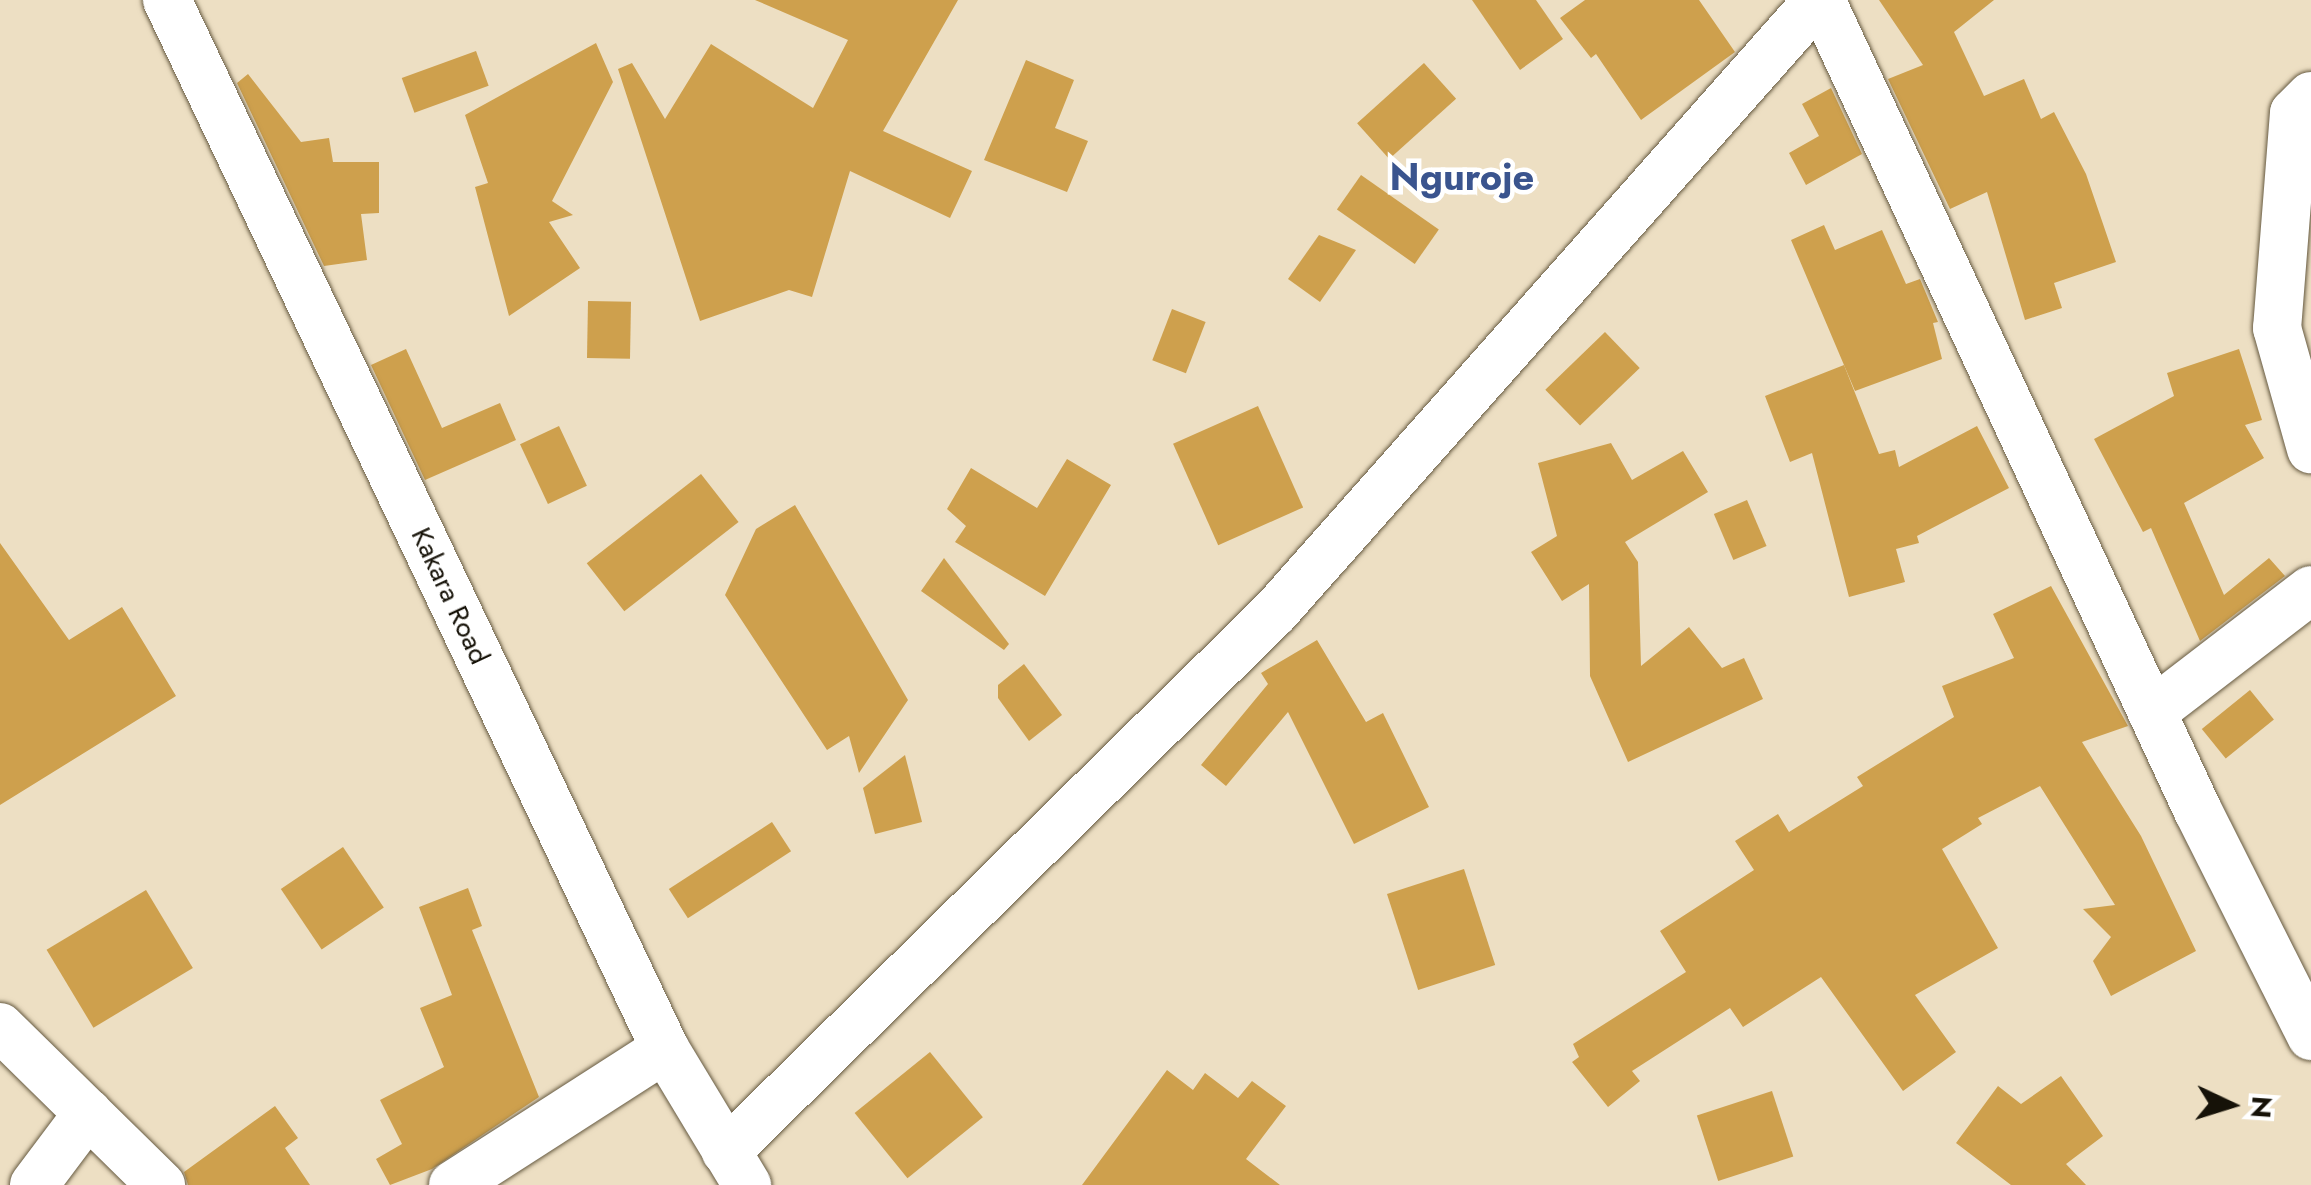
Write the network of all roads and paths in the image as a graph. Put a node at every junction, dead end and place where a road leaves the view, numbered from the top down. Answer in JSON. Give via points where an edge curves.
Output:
{"nodes":[{"id":1,"x":167,"y":0,"type":"edge"},
{"id":2,"x":1819,"y":0,"type":"edge"},
{"id":3,"x":2311,"y":96,"type":"edge"},
{"id":4,"x":2311,"y":448,"type":"edge"},
{"id":5,"x":2311,"y":590,"type":"edge"},
{"id":6,"x":2152,"y":712,"type":"junction"},
{"id":7,"x":0,"y":1026,"type":"edge"},
{"id":8,"x":2311,"y":1036,"type":"edge"},
{"id":9,"x":665,"y":1050,"type":"junction"},
{"id":10,"x":88,"y":1114,"type":"junction"},
{"id":11,"x":736,"y":1168,"type":"edge"},
{"id":12,"x":34,"y":1185,"type":"edge"},
{"id":13,"x":161,"y":1185,"type":"edge"},
{"id":14,"x":454,"y":1185,"type":"edge"}],
"edges":[{"from":1,"to":9,"type":"street","name":"Kakara Road"},
{"from":2,"to":6,"type":"street"},
{"from":2,"to":11,"type":"street","via":[[1274,612]]},
{"from":3,"to":4,"type":"street","via":[[2294,113],[2276,328]]},
{"from":5,"to":6,"type":"street"},
{"from":6,"to":8,"type":"street"},
{"from":7,"to":10,"type":"street"},
{"from":9,"to":11,"type":"street","name":"Kakara Road"},
{"from":9,"to":14,"type":"street"},
{"from":10,"to":12,"type":"street"},
{"from":10,"to":13,"type":"street"}]}
